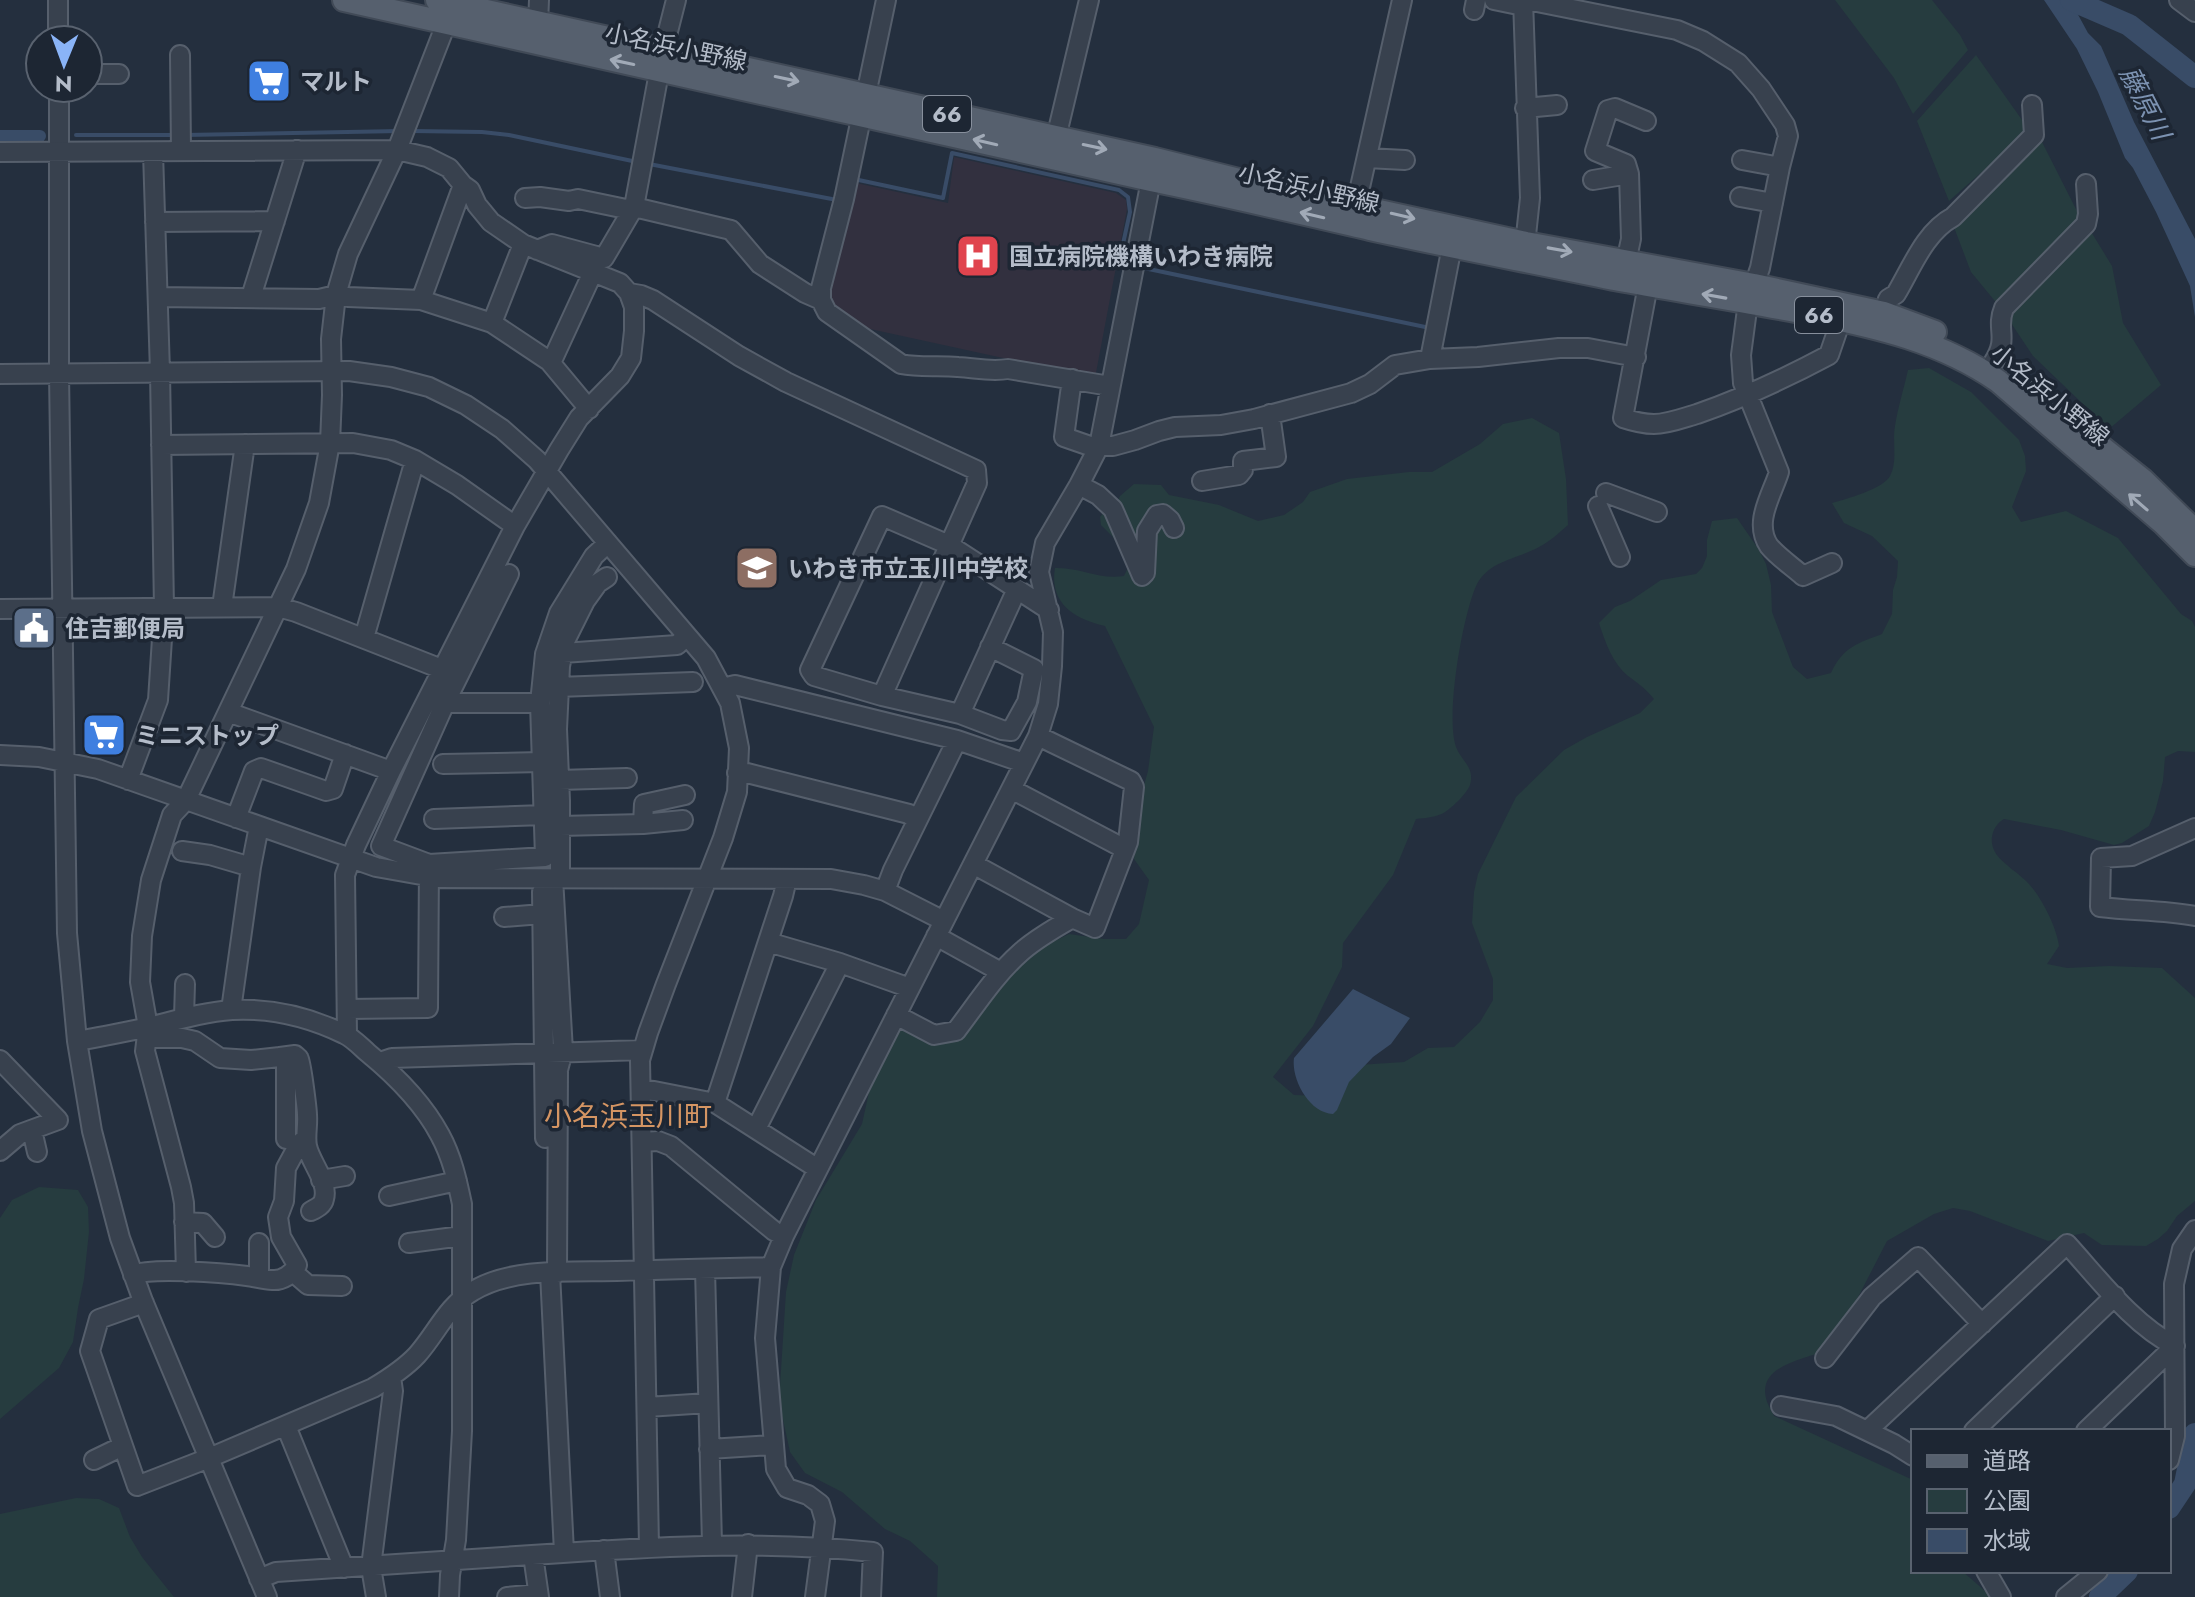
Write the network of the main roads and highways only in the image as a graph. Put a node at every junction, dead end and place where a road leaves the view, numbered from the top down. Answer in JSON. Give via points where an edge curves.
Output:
{"nodes":[{"id":1,"x":344,"y":0,"type":"edge"},
{"id":2,"x":445,"y":9,"type":"edge"},
{"id":3,"x":662,"y":61,"type":"junction"},
{"id":4,"x":863,"y":105,"type":"junction"},
{"id":5,"x":1153,"y":170,"type":"junction"},
{"id":6,"x":1524,"y":252,"type":"junction"},
{"id":7,"x":1751,"y":293,"type":"junction"},
{"id":8,"x":2195,"y":531,"type":"edge"},
{"id":9,"x":2195,"y":555,"type":"edge"}],
"edges":[{"from":1,"to":2,"type":"main road","name":"小名浜小野線","number":"66"},
{"from":3,"to":2,"type":"main road","name":"小名浜小野線","number":"66","one_way":true},
{"from":2,"to":3,"type":"main road","name":"小名浜小野線","number":"66","via":[[538,23]]},
{"from":3,"to":4,"type":"main road","name":"小名浜小野線","number":"66"},
{"from":5,"to":4,"type":"main road","name":"小名浜小野線","number":"66","one_way":true},
{"from":4,"to":5,"type":"main road","name":"小名浜小野線","number":"66","one_way":true,"via":[[1056,138]]},
{"from":5,"to":6,"type":"main road","name":"小名浜小野線","number":"66","one_way":true,"via":[[1356,205]]},
{"from":6,"to":5,"type":"main road","name":"小名浜小野線","number":"66","one_way":true,"via":[[1452,246],[1253,201]]},
{"from":6,"to":7,"type":"main road","name":"小名浜小野線","number":"66","one_way":true,"via":[[1626,262]]},
{"from":7,"to":6,"type":"main road","name":"小名浜小野線","number":"66","one_way":true,"via":[[1648,285]]},
{"from":7,"to":8,"type":"main road","name":"小名浜小野線","number":"66","via":[[1884,313],[1963,344],[2063,415]]},
{"from":9,"to":7,"type":"main road","name":"小名浜小野線","number":"66","one_way":true,"via":[[1976,365],[1915,338]]}]}
